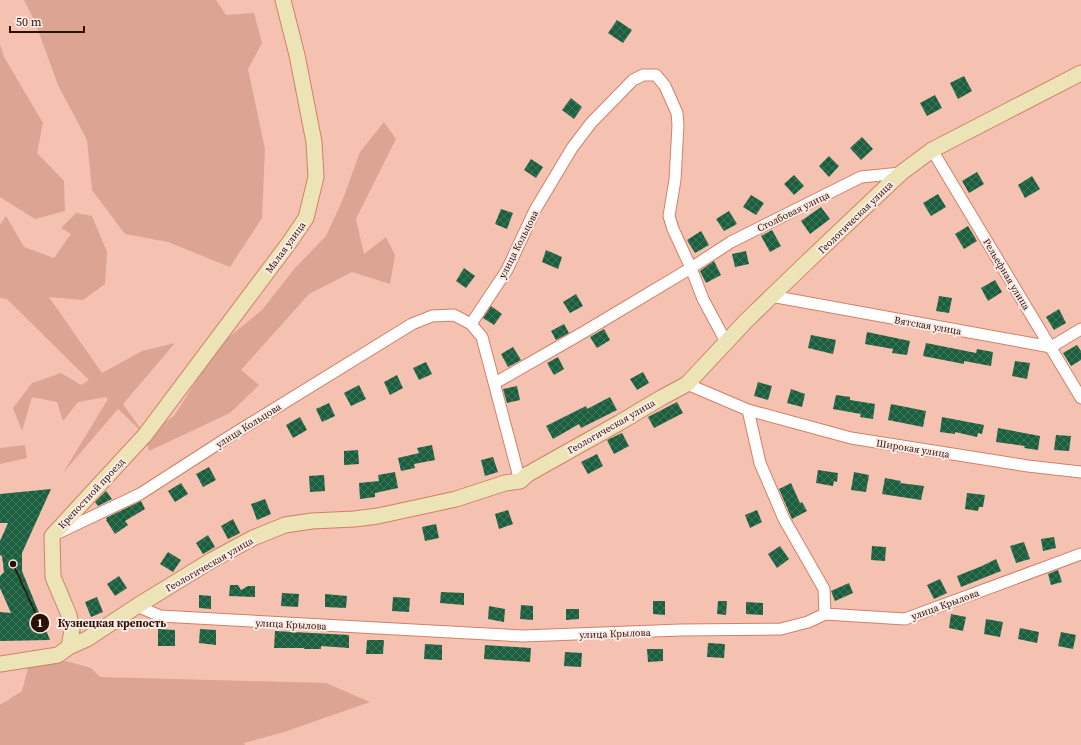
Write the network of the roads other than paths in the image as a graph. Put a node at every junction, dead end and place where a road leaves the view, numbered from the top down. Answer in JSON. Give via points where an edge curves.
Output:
{"nodes":[{"id":1,"x":283,"y":0,"type":"edge"},
{"id":2,"x":1081,"y":73,"type":"edge"},
{"id":3,"x":932,"y":150,"type":"junction"},
{"id":4,"x":901,"y":173,"type":"junction"},
{"id":5,"x":691,"y":268,"type":"junction"},
{"id":6,"x":771,"y":296,"type":"junction"},
{"id":7,"x":471,"y":324,"type":"junction"},
{"id":8,"x":1081,"y":329,"type":"edge"},
{"id":9,"x":726,"y":342,"type":"junction"},
{"id":10,"x":1051,"y":347,"type":"junction"},
{"id":11,"x":495,"y":383,"type":"junction"},
{"id":12,"x":687,"y":384,"type":"junction"},
{"id":13,"x":1081,"y":398,"type":"edge"},
{"id":14,"x":748,"y":410,"type":"junction"},
{"id":15,"x":144,"y":435,"type":"joint"},
{"id":16,"x":1081,"y":472,"type":"edge"},
{"id":17,"x":520,"y":481,"type":"junction"},
{"id":18,"x":52,"y":536,"type":"junction"},
{"id":19,"x":1081,"y":554,"type":"edge"},
{"id":20,"x":137,"y":606,"type":"junction"},
{"id":21,"x":825,"y":614,"type":"junction"},
{"id":22,"x":70,"y":647,"type":"junction"},
{"id":23,"x":0,"y":664,"type":"edge"}],
"edges":[{"from":1,"to":15,"type":"street","name":"Малая улица","via":[[314,142],[316,177],[306,218]]},
{"from":2,"to":3,"type":"street","name":"Геологическая улица"},
{"from":3,"to":4,"type":"street","name":"Геологическая улица"},
{"from":3,"to":10,"type":"street","name":"Рельефная улица"},
{"from":4,"to":5,"type":"street","name":"Столбовая улица","via":[[861,177],[731,242]]},
{"from":4,"to":6,"type":"street","name":"Геологическая улица"},
{"from":5,"to":7,"type":"street","name":"улица Кольцова","via":[[669,216],[675,180],[677,113],[665,86],[656,75],[643,75],[633,80],[591,123],[572,148],[535,210],[507,270]]},
{"from":5,"to":9,"type":"street","via":[[703,299]]},
{"from":5,"to":11,"type":"street","name":"Столбовая улица"},
{"from":6,"to":9,"type":"street","name":"Геологическая улица"},
{"from":6,"to":10,"type":"street","name":"Вятская улица"},
{"from":7,"to":11,"type":"street","via":[[482,337]]},
{"from":7,"to":18,"type":"street","name":"улица Кольцова","via":[[454,315],[432,316],[412,324],[140,494]]},
{"from":8,"to":10,"type":"street"},
{"from":9,"to":12,"type":"street","name":"Геологическая улица"},
{"from":10,"to":13,"type":"street","name":"Рельефная улица"},
{"from":11,"to":17,"type":"street"},
{"from":12,"to":14,"type":"street","name":"Широкая улица"},
{"from":12,"to":17,"type":"street","name":"Геологическая улица","via":[[528,474]]},
{"from":14,"to":16,"type":"street","name":"Широкая улица","via":[[851,438]]},
{"from":14,"to":21,"type":"street","via":[[760,463],[784,519],[824,589]]},
{"from":15,"to":18,"type":"street","name":"Крепостной проезд"},
{"from":17,"to":20,"type":"street","name":"Геологическая улица","via":[[505,483],[456,499],[378,516],[285,525],[253,538],[212,560]]},
{"from":18,"to":22,"type":"street","name":"Крепостной проезд","via":[[53,576],[69,615],[72,630]]},
{"from":19,"to":21,"type":"street","name":"улица Крылова","via":[[905,619]]},
{"from":20,"to":21,"type":"street","name":"улица Крылова","via":[[160,616],[523,636],[781,629],[808,622]]},
{"from":20,"to":22,"type":"street","name":"Геологическая улица","via":[[87,639]]},
{"from":22,"to":23,"type":"street","via":[[58,655]]}]}
